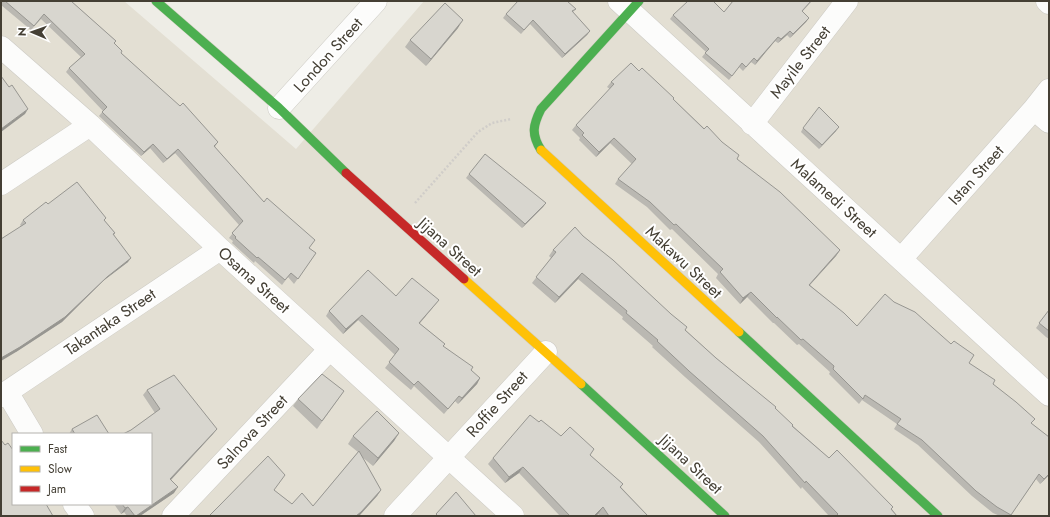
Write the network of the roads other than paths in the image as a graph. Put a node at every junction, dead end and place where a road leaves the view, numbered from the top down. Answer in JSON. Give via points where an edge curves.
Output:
{"nodes":[{"id":1,"x":156,"y":1,"type":"edge"},
{"id":2,"x":376,"y":1,"type":"edge"},
{"id":3,"x":847,"y":1,"type":"edge"},
{"id":4,"x":629,"y":4,"type":"edge"},
{"id":5,"x":1,"y":47,"type":"edge"},
{"id":6,"x":1049,"y":90,"type":"edge"},
{"id":7,"x":279,"y":108,"type":"junction"},
{"id":8,"x":1042,"y":115,"type":"edge"},
{"id":9,"x":752,"y":124,"type":"junction"},
{"id":10,"x":90,"y":125,"type":"junction"},
{"id":11,"x":1,"y":184,"type":"edge"},
{"id":12,"x":220,"y":249,"type":"junction"},
{"id":13,"x":901,"y":259,"type":"junction"},
{"id":14,"x":330,"y":349,"type":"junction"},
{"id":15,"x":546,"y":352,"type":"junction"},
{"id":16,"x":4,"y":394,"type":"edge"},
{"id":17,"x":1049,"y":395,"type":"edge"},
{"id":18,"x":31,"y":433,"type":"edge"},
{"id":19,"x":449,"y":457,"type":"junction"},
{"id":20,"x":75,"y":505,"type":"edge"},
{"id":21,"x":83,"y":516,"type":"edge"},
{"id":22,"x":173,"y":516,"type":"edge"},
{"id":23,"x":395,"y":516,"type":"edge"},
{"id":24,"x":513,"y":516,"type":"edge"},
{"id":25,"x":725,"y":516,"type":"edge"},
{"id":26,"x":938,"y":516,"type":"edge"}],
"edges":[{"from":1,"to":7,"type":"street","name":"Jijana Street"},
{"from":2,"to":7,"type":"street","name":"London Street"},
{"from":3,"to":9,"type":"street","name":"Mayile Street"},
{"from":4,"to":9,"type":"street","name":"Malamedi Street"},
{"from":4,"to":26,"type":"street","name":"Makawu Street","via":[[541,109],[534,122],[534,140],[541,150]]},
{"from":5,"to":10,"type":"street","name":"Osama Street"},
{"from":6,"to":8,"type":"street","name":"Istan Street"},
{"from":7,"to":15,"type":"street","name":"Jijana Street","via":[[354,181]]},
{"from":8,"to":13,"type":"street","name":"Istan Street"},
{"from":9,"to":13,"type":"street","name":"Malamedi Street"},
{"from":10,"to":11,"type":"street"},
{"from":10,"to":12,"type":"street","name":"Osama Street"},
{"from":12,"to":14,"type":"street","name":"Osama Street"},
{"from":12,"to":16,"type":"street","name":"Takantaka Street"},
{"from":13,"to":17,"type":"street","name":"Malamedi Street"},
{"from":14,"to":19,"type":"street","name":"Osama Street"},
{"from":14,"to":22,"type":"street","name":"Salnova Street"},
{"from":15,"to":19,"type":"street","name":"Roffie Street"},
{"from":15,"to":25,"type":"street","name":"Jijana Street"},
{"from":16,"to":18,"type":"street"},
{"from":19,"to":23,"type":"street"},
{"from":19,"to":24,"type":"street","name":"Osama Street"},
{"from":20,"to":21,"type":"street"}]}
